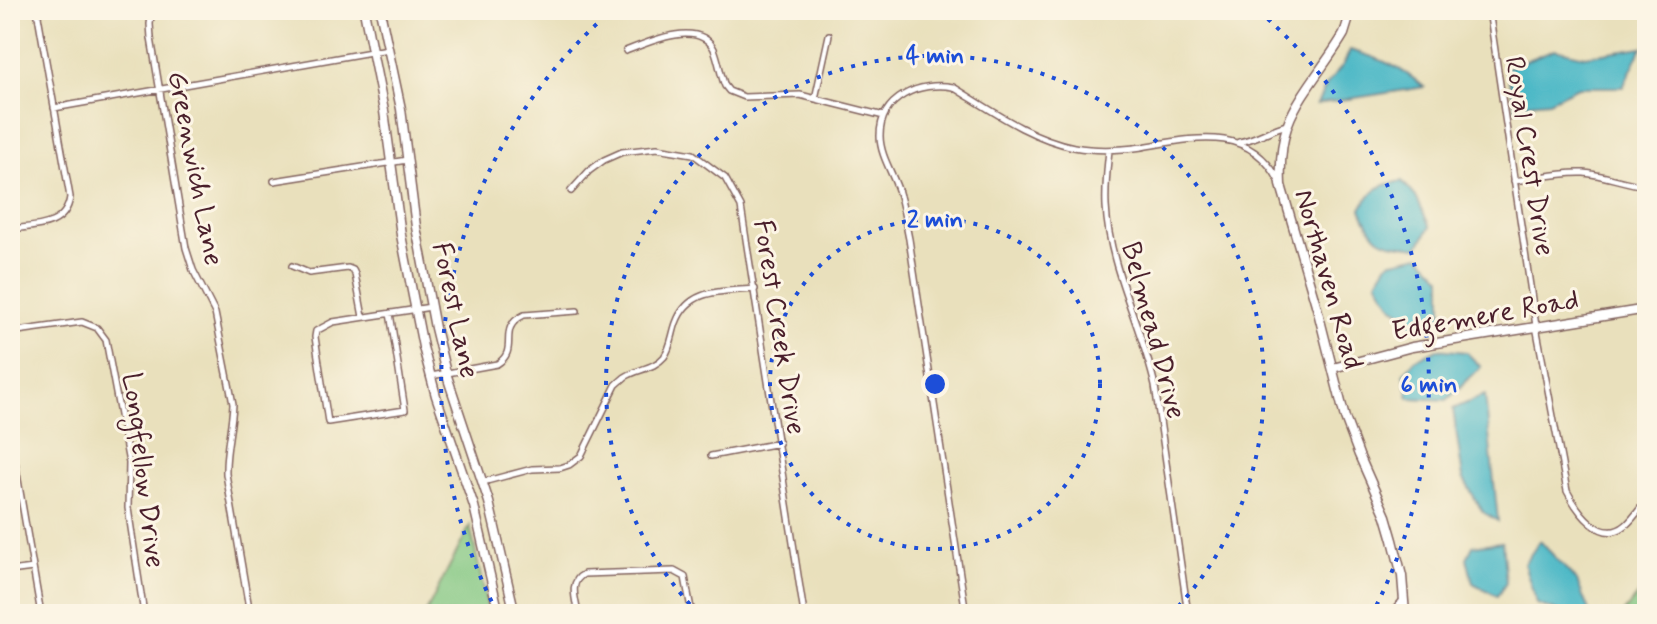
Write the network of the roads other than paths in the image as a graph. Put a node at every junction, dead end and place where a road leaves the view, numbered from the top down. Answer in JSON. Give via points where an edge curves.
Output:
{"nodes":[{"id":1,"x":37,"y":10,"type":"edge"},
{"id":2,"x":152,"y":10,"type":"edge"},
{"id":3,"x":364,"y":10,"type":"edge"},
{"id":4,"x":380,"y":10,"type":"edge"},
{"id":5,"x":1346,"y":10,"type":"edge"},
{"id":6,"x":1489,"y":10,"type":"edge"},
{"id":7,"x":829,"y":35,"type":"dead end"},
{"id":8,"x":388,"y":49,"type":"junction"},
{"id":9,"x":626,"y":51,"type":"dead end"},
{"id":10,"x":372,"y":53,"type":"junction"},
{"id":11,"x":160,"y":90,"type":"junction"},
{"id":12,"x":815,"y":99,"type":"junction"},
{"id":13,"x":54,"y":108,"type":"junction"},
{"id":14,"x":884,"y":116,"type":"junction"},
{"id":15,"x":1287,"y":125,"type":"junction"},
{"id":16,"x":1238,"y":142,"type":"junction"},
{"id":17,"x":1109,"y":150,"type":"junction"},
{"id":18,"x":408,"y":160,"type":"junction"},
{"id":19,"x":392,"y":163,"type":"junction"},
{"id":20,"x":274,"y":181,"type":"dead end"},
{"id":21,"x":1514,"y":181,"type":"junction"},
{"id":22,"x":1281,"y":185,"type":"junction"},
{"id":23,"x":1647,"y":186,"type":"edge"},
{"id":24,"x":571,"y":191,"type":"dead end"},
{"id":25,"x":10,"y":229,"type":"edge"},
{"id":26,"x":292,"y":266,"type":"dead end"},
{"id":27,"x":755,"y":289,"type":"junction"},
{"id":28,"x":431,"y":307,"type":"junction"},
{"id":29,"x":415,"y":309,"type":"junction"},
{"id":30,"x":1647,"y":309,"type":"edge"},
{"id":31,"x":577,"y":311,"type":"dead end"},
{"id":32,"x":390,"y":313,"type":"junction"},
{"id":33,"x":363,"y":317,"type":"junction"},
{"id":34,"x":1536,"y":326,"type":"junction"},
{"id":35,"x":10,"y":332,"type":"edge"},
{"id":36,"x":1333,"y":368,"type":"junction"},
{"id":37,"x":446,"y":373,"type":"junction"},
{"id":38,"x":430,"y":376,"type":"junction"},
{"id":39,"x":10,"y":433,"type":"edge"},
{"id":40,"x":779,"y":443,"type":"junction"},
{"id":41,"x":711,"y":456,"type":"dead end"},
{"id":42,"x":12,"y":464,"type":"edge"},
{"id":43,"x":483,"y":482,"type":"junction"},
{"id":44,"x":1647,"y":500,"type":"edge"},
{"id":45,"x":489,"y":502,"type":"junction"},
{"id":46,"x":474,"y":506,"type":"junction"},
{"id":47,"x":33,"y":568,"type":"junction"},
{"id":48,"x":10,"y":571,"type":"edge"},
{"id":49,"x":1405,"y":596,"type":"junction"},
{"id":50,"x":41,"y":614,"type":"edge"},
{"id":51,"x":144,"y":614,"type":"edge"},
{"id":52,"x":250,"y":614,"type":"edge"},
{"id":53,"x":499,"y":614,"type":"edge"},
{"id":54,"x":515,"y":614,"type":"edge"},
{"id":55,"x":578,"y":614,"type":"edge"},
{"id":56,"x":692,"y":614,"type":"edge"},
{"id":57,"x":804,"y":614,"type":"edge"},
{"id":58,"x":966,"y":614,"type":"edge"},
{"id":59,"x":1188,"y":614,"type":"edge"},
{"id":60,"x":1391,"y":614,"type":"edge"},
{"id":61,"x":1405,"y":614,"type":"edge"}],
"edges":[{"from":1,"to":13,"type":"street"},
{"from":2,"to":11,"type":"street","name":"Greenwich Lane"},
{"from":3,"to":10,"type":"main road","name":"Forest Lane"},
{"from":4,"to":8,"type":"main road","name":"Forest Lane"},
{"from":5,"to":15,"type":"main road","name":"Northaven Road","via":[[1344,34]]},
{"from":6,"to":21,"type":"street","name":"Royal Crest Drive"},
{"from":7,"to":12,"type":"street"},
{"from":8,"to":10,"type":"street"},
{"from":8,"to":18,"type":"main road","name":"Forest Lane"},
{"from":9,"to":12,"type":"street","via":[[658,38],[696,35],[711,45],[725,86],[736,96]]},
{"from":10,"to":11,"type":"street"},
{"from":10,"to":19,"type":"main road","name":"Forest Lane"},
{"from":11,"to":13,"type":"street"},
{"from":11,"to":52,"type":"street","name":"Greenwich Lane","via":[[186,248],[215,313],[233,404],[226,474]]},
{"from":12,"to":14,"type":"street"},
{"from":13,"to":25,"type":"street","via":[[69,205],[56,221]]},
{"from":14,"to":17,"type":"street","via":[[911,90],[940,85],[953,87],[1040,137]]},
{"from":14,"to":58,"type":"street","via":[[881,143],[903,210]]},
{"from":15,"to":16,"type":"street"},
{"from":15,"to":22,"type":"main road","name":"Northaven Road"},
{"from":16,"to":17,"type":"street","via":[[1190,139]]},
{"from":16,"to":22,"type":"street","via":[[1265,160]]},
{"from":17,"to":59,"type":"street","name":"Belmead Drive","via":[[1110,235],[1155,386]]},
{"from":18,"to":19,"type":"street"},
{"from":18,"to":28,"type":"main road","name":"Forest Lane"},
{"from":19,"to":20,"type":"street"},
{"from":19,"to":29,"type":"main road","name":"Forest Lane"},
{"from":21,"to":23,"type":"street","via":[[1586,173]]},
{"from":21,"to":34,"type":"street","name":"Royal Crest Drive"},
{"from":22,"to":36,"type":"main road","name":"Northaven Road"},
{"from":24,"to":27,"type":"street","name":"Forest Creek Drive","via":[[589,171],[622,152],[657,148],[693,154],[725,178],[741,207]]},
{"from":26,"to":33,"type":"street","via":[[309,273],[353,270]]},
{"from":27,"to":40,"type":"street","name":"Forest Creek Drive"},
{"from":27,"to":43,"type":"street","via":[[703,294],[685,305],[665,356],[616,385],[581,456],[569,465]]},
{"from":28,"to":29,"type":"street"},
{"from":28,"to":37,"type":"main road","name":"Forest Lane"},
{"from":29,"to":32,"type":"street"},
{"from":29,"to":38,"type":"main road","name":"Forest Lane"},
{"from":30,"to":34,"type":"main road","name":"Edgemere Road"},
{"from":31,"to":37,"type":"street","via":[[524,315],[509,327],[504,360]]},
{"from":32,"to":33,"type":"street"},
{"from":32,"to":33,"type":"street","via":[[405,410],[328,422],[316,331]]},
{"from":34,"to":36,"type":"main road","name":"Edgemere Road","via":[[1412,347]]},
{"from":34,"to":44,"type":"street","name":"Royal Crest Drive","via":[[1567,491],[1581,513],[1603,531],[1617,530]]},
{"from":35,"to":51,"type":"street","name":"Longfellow Drive","via":[[82,322],[97,328],[106,340],[130,471],[128,508]]},
{"from":36,"to":49,"type":"main road","name":"Northaven Road","via":[[1352,439],[1386,516]]},
{"from":37,"to":38,"type":"street"},
{"from":37,"to":43,"type":"main road","name":"Forest Lane"},
{"from":38,"to":46,"type":"main road","name":"Forest Lane"},
{"from":39,"to":42,"type":"street"},
{"from":40,"to":41,"type":"street"},
{"from":40,"to":57,"type":"street","name":"Forest Creek Drive"},
{"from":42,"to":47,"type":"street"},
{"from":43,"to":45,"type":"main road","name":"Forest Lane"},
{"from":45,"to":46,"type":"main road"},
{"from":45,"to":54,"type":"main road","name":"Forest Lane"},
{"from":46,"to":53,"type":"main road","name":"Forest Lane"},
{"from":47,"to":48,"type":"street"},
{"from":47,"to":50,"type":"street"},
{"from":49,"to":60,"type":"street"},
{"from":49,"to":61,"type":"main road","name":"Northaven Road"},
{"from":55,"to":56,"type":"street","via":[[577,577],[674,571],[685,577]]}]}
